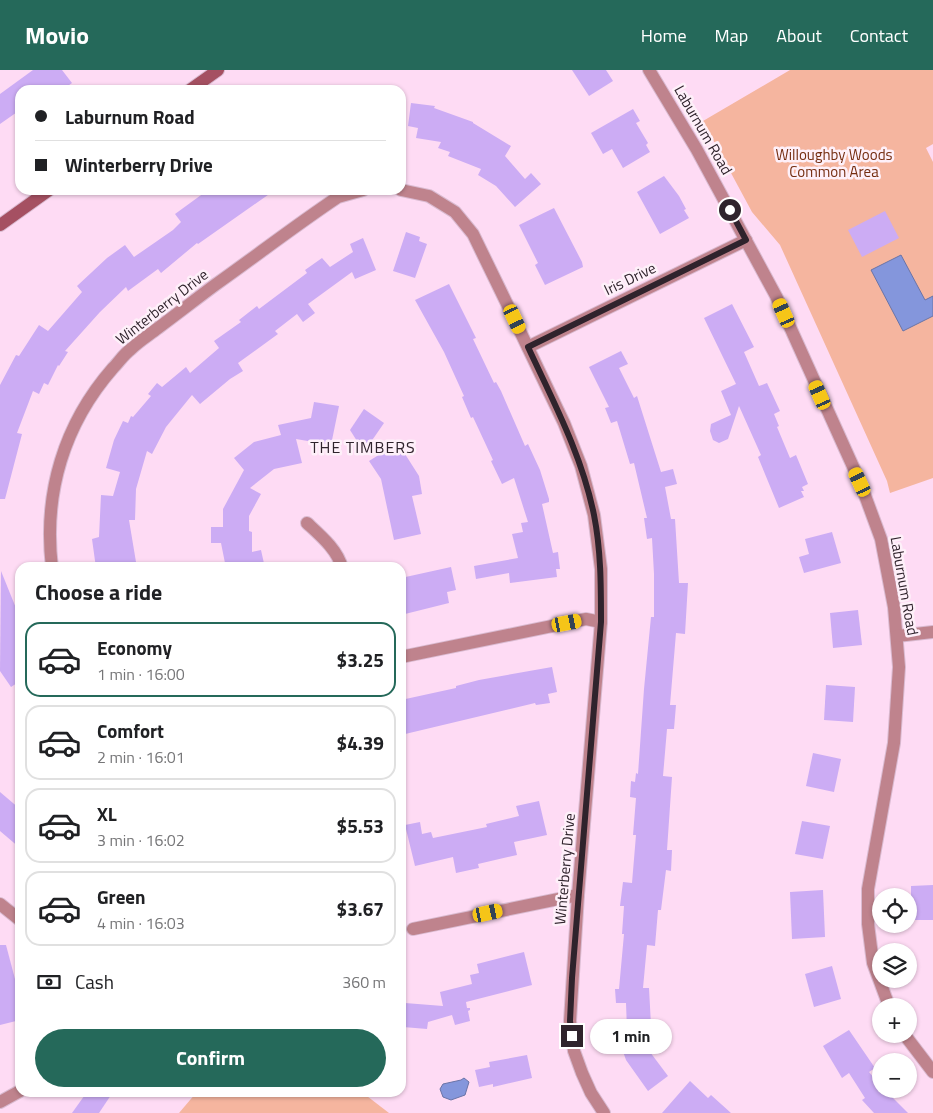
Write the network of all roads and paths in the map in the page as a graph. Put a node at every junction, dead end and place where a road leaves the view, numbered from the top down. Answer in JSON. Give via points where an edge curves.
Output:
{"nodes":[{"id":1,"x":218,"y":70,"type":"edge"},
{"id":2,"x":649,"y":70,"type":"edge"},
{"id":3,"x":197,"y":85,"type":"edge"},
{"id":4,"x":406,"y":191,"type":"edge"},
{"id":5,"x":42,"y":195,"type":"edge"},
{"id":6,"x":345,"y":195,"type":"edge"},
{"id":7,"x":0,"y":225,"type":"edge"},
{"id":8,"x":746,"y":240,"type":"junction"},
{"id":9,"x":528,"y":347,"type":"junction"},
{"id":10,"x":307,"y":523,"type":"dead end"},
{"id":11,"x":51,"y":562,"type":"edge"},
{"id":12,"x":341,"y":562,"type":"edge"},
{"id":13,"x":601,"y":622,"type":"junction"},
{"id":14,"x":933,"y":632,"type":"edge"},
{"id":15,"x":897,"y":636,"type":"junction"},
{"id":16,"x":406,"y":656,"type":"edge"},
{"id":17,"x":578,"y":895,"type":"junction"},
{"id":18,"x":0,"y":904,"type":"edge"},
{"id":19,"x":15,"y":916,"type":"edge"},
{"id":20,"x":413,"y":929,"type":"dead end"},
{"id":21,"x":886,"y":998,"type":"edge"},
{"id":22,"x":911,"y":1043,"type":"edge"},
{"id":23,"x":933,"y":1072,"type":"edge"},
{"id":24,"x":15,"y":1094,"type":"edge"},
{"id":25,"x":0,"y":1102,"type":"edge"},
{"id":26,"x":604,"y":1113,"type":"edge"}],
"edges":[{"from":1,"to":3,"type":"street"},
{"from":2,"to":8,"type":"street","name":"Laburnum Road"},
{"from":4,"to":9,"type":"street","name":"Winterberry Drive","via":[[429,196],[454,212],[472,234]]},
{"from":5,"to":7,"type":"street"},
{"from":6,"to":11,"type":"street","name":"Winterberry Drive","via":[[338,197],[130,348],[99,385],[71,431],[62,456],[49,526]]},
{"from":8,"to":9,"type":"street","name":"Iris Drive"},
{"from":8,"to":15,"type":"street","name":"Laburnum Road","via":[[776,296],[860,482],[881,539]]},
{"from":9,"to":13,"type":"street","name":"Winterberry Drive","via":[[581,466],[592,507],[601,570]]},
{"from":10,"to":12,"type":"street"},
{"from":13,"to":16,"type":"street","via":[[586,620]]},
{"from":13,"to":17,"type":"street","name":"Winterberry Drive"},
{"from":14,"to":15,"type":"street"},
{"from":15,"to":21,"type":"street","name":"Laburnum Road","via":[[899,667],[894,743],[868,888],[873,963]]},
{"from":17,"to":20,"type":"street"},
{"from":17,"to":26,"type":"street","name":"Winterberry Drive","via":[[570,1021],[574,1051],[582,1073]]},
{"from":18,"to":19,"type":"street"},
{"from":22,"to":23,"type":"street"},
{"from":24,"to":25,"type":"street"}]}
